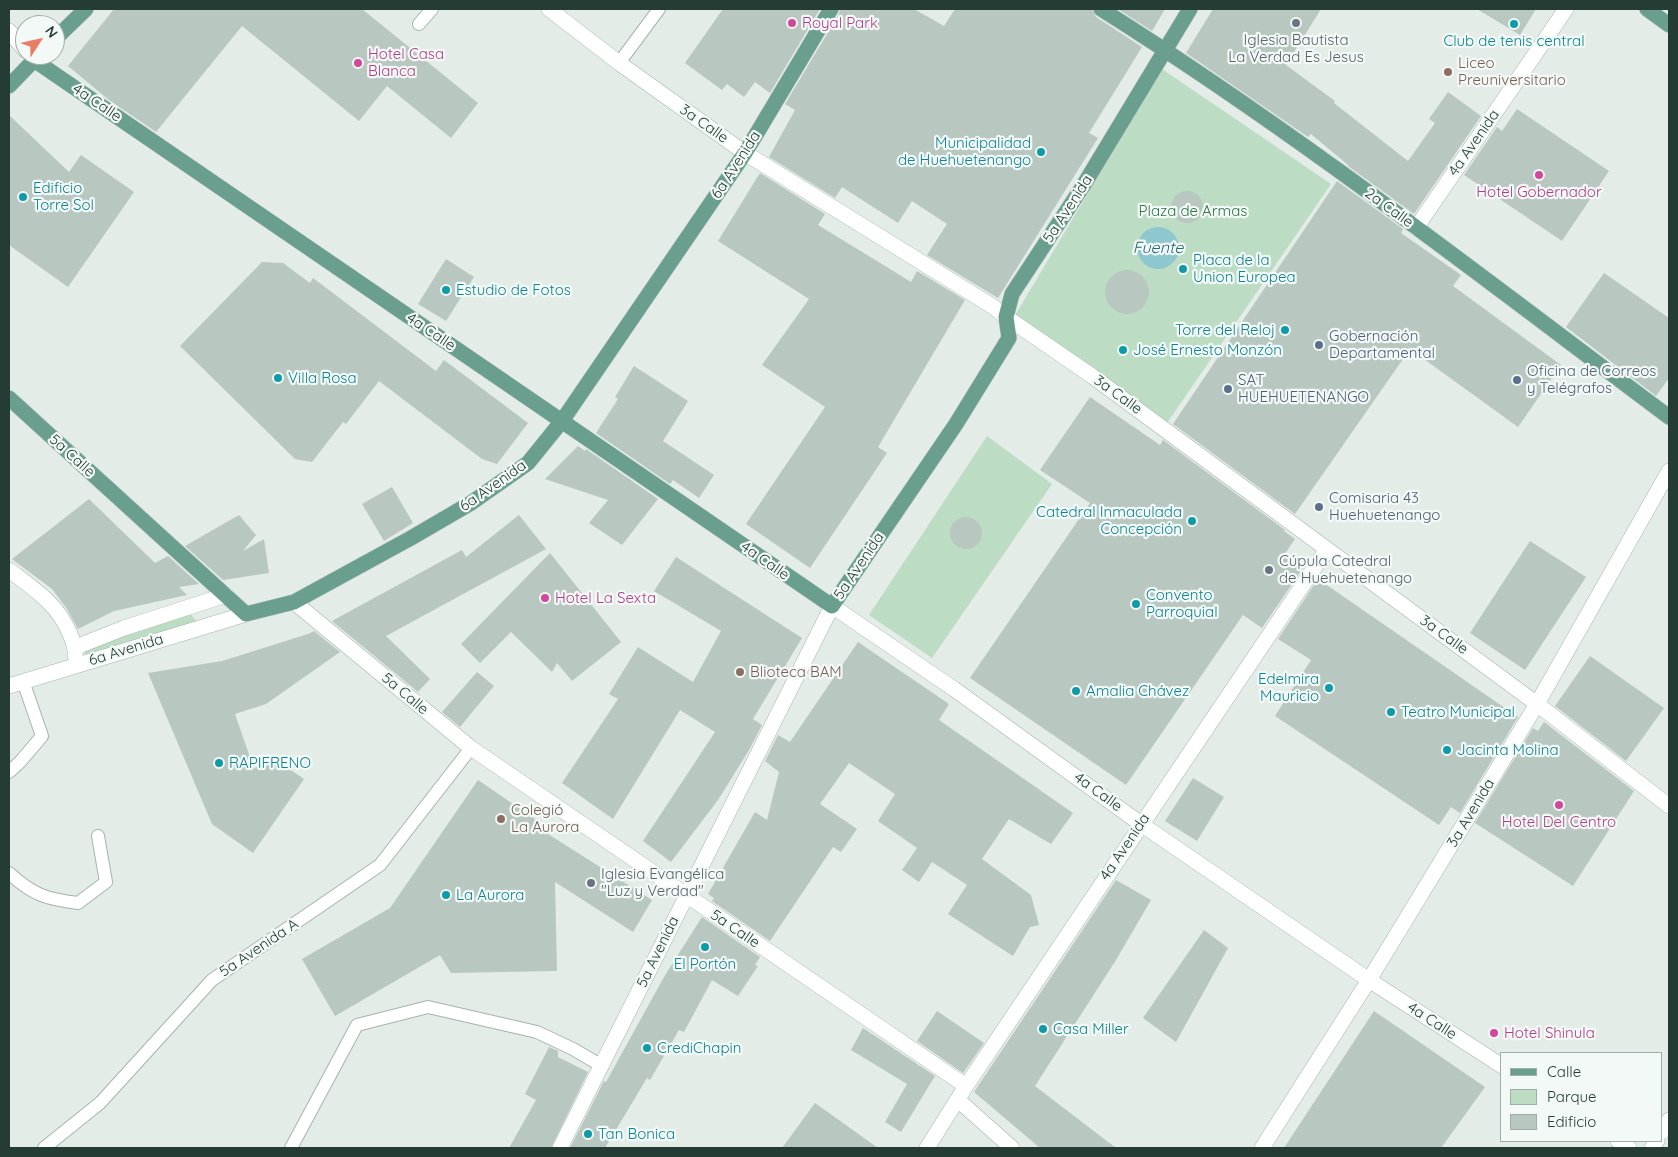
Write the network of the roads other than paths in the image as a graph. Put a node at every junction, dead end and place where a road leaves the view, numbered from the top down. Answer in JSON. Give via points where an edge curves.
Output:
{"nodes":[{"id":1,"x":86,"y":9,"type":"edge"},
{"id":2,"x":432,"y":9,"type":"edge"},
{"id":3,"x":549,"y":9,"type":"edge"},
{"id":4,"x":659,"y":9,"type":"edge"},
{"id":5,"x":831,"y":9,"type":"edge"},
{"id":6,"x":1101,"y":9,"type":"edge"},
{"id":7,"x":1190,"y":9,"type":"edge"},
{"id":8,"x":1566,"y":9,"type":"edge"},
{"id":9,"x":1647,"y":9,"type":"edge"},
{"id":10,"x":419,"y":24,"type":"dead end"},
{"id":11,"x":1669,"y":25,"type":"edge"},
{"id":12,"x":65,"y":29,"type":"edge"},
{"id":13,"x":1167,"y":50,"type":"junction"},
{"id":14,"x":619,"y":63,"type":"junction"},
{"id":15,"x":25,"y":65,"type":"edge"},
{"id":16,"x":46,"y":65,"type":"edge"},
{"id":17,"x":9,"y":86,"type":"edge"},
{"id":18,"x":745,"y":153,"type":"junction"},
{"id":19,"x":1416,"y":228,"type":"junction"},
{"id":20,"x":1006,"y":317,"type":"junction"},
{"id":21,"x":9,"y":398,"type":"edge"},
{"id":22,"x":1669,"y":417,"type":"edge"},
{"id":23,"x":562,"y":421,"type":"junction"},
{"id":24,"x":1669,"y":471,"type":"edge"},
{"id":25,"x":1327,"y":549,"type":"junction"},
{"id":26,"x":9,"y":570,"type":"edge"},
{"id":27,"x":226,"y":595,"type":"junction"},
{"id":28,"x":294,"y":602,"type":"junction"},
{"id":29,"x":832,"y":606,"type":"junction"},
{"id":30,"x":246,"y":614,"type":"junction"},
{"id":31,"x":76,"y":647,"type":"junction"},
{"id":32,"x":75,"y":665,"type":"junction"},
{"id":33,"x":16,"y":684,"type":"edge"},
{"id":34,"x":1537,"y":704,"type":"junction"},
{"id":35,"x":471,"y":748,"type":"junction"},
{"id":36,"x":9,"y":772,"type":"edge"},
{"id":37,"x":1669,"y":806,"type":"edge"},
{"id":38,"x":1141,"y":824,"type":"junction"},
{"id":39,"x":98,"y":836,"type":"dead end"},
{"id":40,"x":9,"y":873,"type":"edge"},
{"id":41,"x":686,"y":896,"type":"junction"},
{"id":42,"x":1369,"y":980,"type":"junction"},
{"id":43,"x":1500,"y":1065,"type":"edge"},
{"id":44,"x":602,"y":1066,"type":"junction"},
{"id":45,"x":966,"y":1086,"type":"junction"},
{"id":46,"x":958,"y":1100,"type":"junction"},
{"id":47,"x":44,"y":1148,"type":"edge"},
{"id":48,"x":291,"y":1148,"type":"edge"},
{"id":49,"x":560,"y":1148,"type":"edge"},
{"id":50,"x":928,"y":1148,"type":"edge"},
{"id":51,"x":1012,"y":1148,"type":"edge"},
{"id":52,"x":1262,"y":1148,"type":"edge"}],
"edges":[{"from":1,"to":12,"type":"main road"},
{"from":2,"to":10,"type":"lane"},
{"from":3,"to":14,"type":"street","name":"3a Calle"},
{"from":4,"to":14,"type":"lane"},
{"from":5,"to":18,"type":"main road","name":"6a Avenida"},
{"from":6,"to":13,"type":"main road","name":"2a Calle"},
{"from":7,"to":13,"type":"main road","name":"5a Avenida"},
{"from":8,"to":19,"type":"street","name":"4a Avenida"},
{"from":9,"to":11,"type":"main road"},
{"from":13,"to":19,"type":"main road","name":"2a Calle"},
{"from":13,"to":20,"type":"main road","name":"5a Avenida","via":[[1012,294]]},
{"from":14,"to":18,"type":"street","name":"3a Calle"},
{"from":15,"to":17,"type":"main road"},
{"from":16,"to":23,"type":"main road","name":"4a Calle"},
{"from":18,"to":20,"type":"street","name":"3a Calle"},
{"from":18,"to":23,"type":"main road","name":"6a Avenida"},
{"from":19,"to":22,"type":"main road","name":"2a Calle"},
{"from":20,"to":25,"type":"street","name":"3a Calle","via":[[1092,376]]},
{"from":20,"to":29,"type":"main road","name":"5a Avenida","via":[[1009,338],[956,424]]},
{"from":21,"to":27,"type":"main road","name":"5a Calle"},
{"from":23,"to":28,"type":"main road","name":"6a Avenida","via":[[528,463],[471,503]]},
{"from":23,"to":29,"type":"main road","name":"4a Calle"},
{"from":24,"to":34,"type":"street","name":"3a Avenida"},
{"from":25,"to":34,"type":"street","name":"3a Calle"},
{"from":25,"to":38,"type":"street","name":"4a Avenida"},
{"from":26,"to":31,"type":"street","via":[[56,609]]},
{"from":27,"to":30,"type":"main road","name":"5a Calle"},
{"from":27,"to":31,"type":"street"},
{"from":28,"to":30,"type":"main road","name":"6a Avenida"},
{"from":28,"to":35,"type":"street","name":"5a Calle"},
{"from":29,"to":38,"type":"street","name":"4a Calle","via":[[954,689]]},
{"from":29,"to":41,"type":"street","name":"5a Avenida"},
{"from":30,"to":32,"type":"street","name":"6a Avenida"},
{"from":31,"to":32,"type":"street"},
{"from":32,"to":33,"type":"street","name":"6a Avenida"},
{"from":33,"to":36,"type":"lane","via":[[42,736]]},
{"from":34,"to":37,"type":"street","name":"3a Calle"},
{"from":34,"to":42,"type":"street","name":"3a Avenida"},
{"from":35,"to":41,"type":"street","name":"5a Calle"},
{"from":35,"to":47,"type":"lane","name":"5a Avenida A","via":[[380,865],[212,980],[100,1103]]},
{"from":38,"to":42,"type":"street","name":"4a Calle"},
{"from":38,"to":45,"type":"street","name":"4a Avenida"},
{"from":39,"to":40,"type":"lane","via":[[106,882],[78,903],[52,900],[24,887]]},
{"from":41,"to":44,"type":"street","name":"5a Avenida"},
{"from":41,"to":45,"type":"street","name":"5a Calle"},
{"from":42,"to":43,"type":"street","name":"4a Calle"},
{"from":42,"to":52,"type":"street","name":"3a Avenida"},
{"from":44,"to":48,"type":"lane","via":[[537,1032],[428,1007],[357,1025]]},
{"from":44,"to":49,"type":"street","name":"5a Avenida"},
{"from":45,"to":46,"type":"street","name":"4a Avenida"},
{"from":46,"to":50,"type":"street","name":"4a Avenida"},
{"from":46,"to":51,"type":"street"}]}
